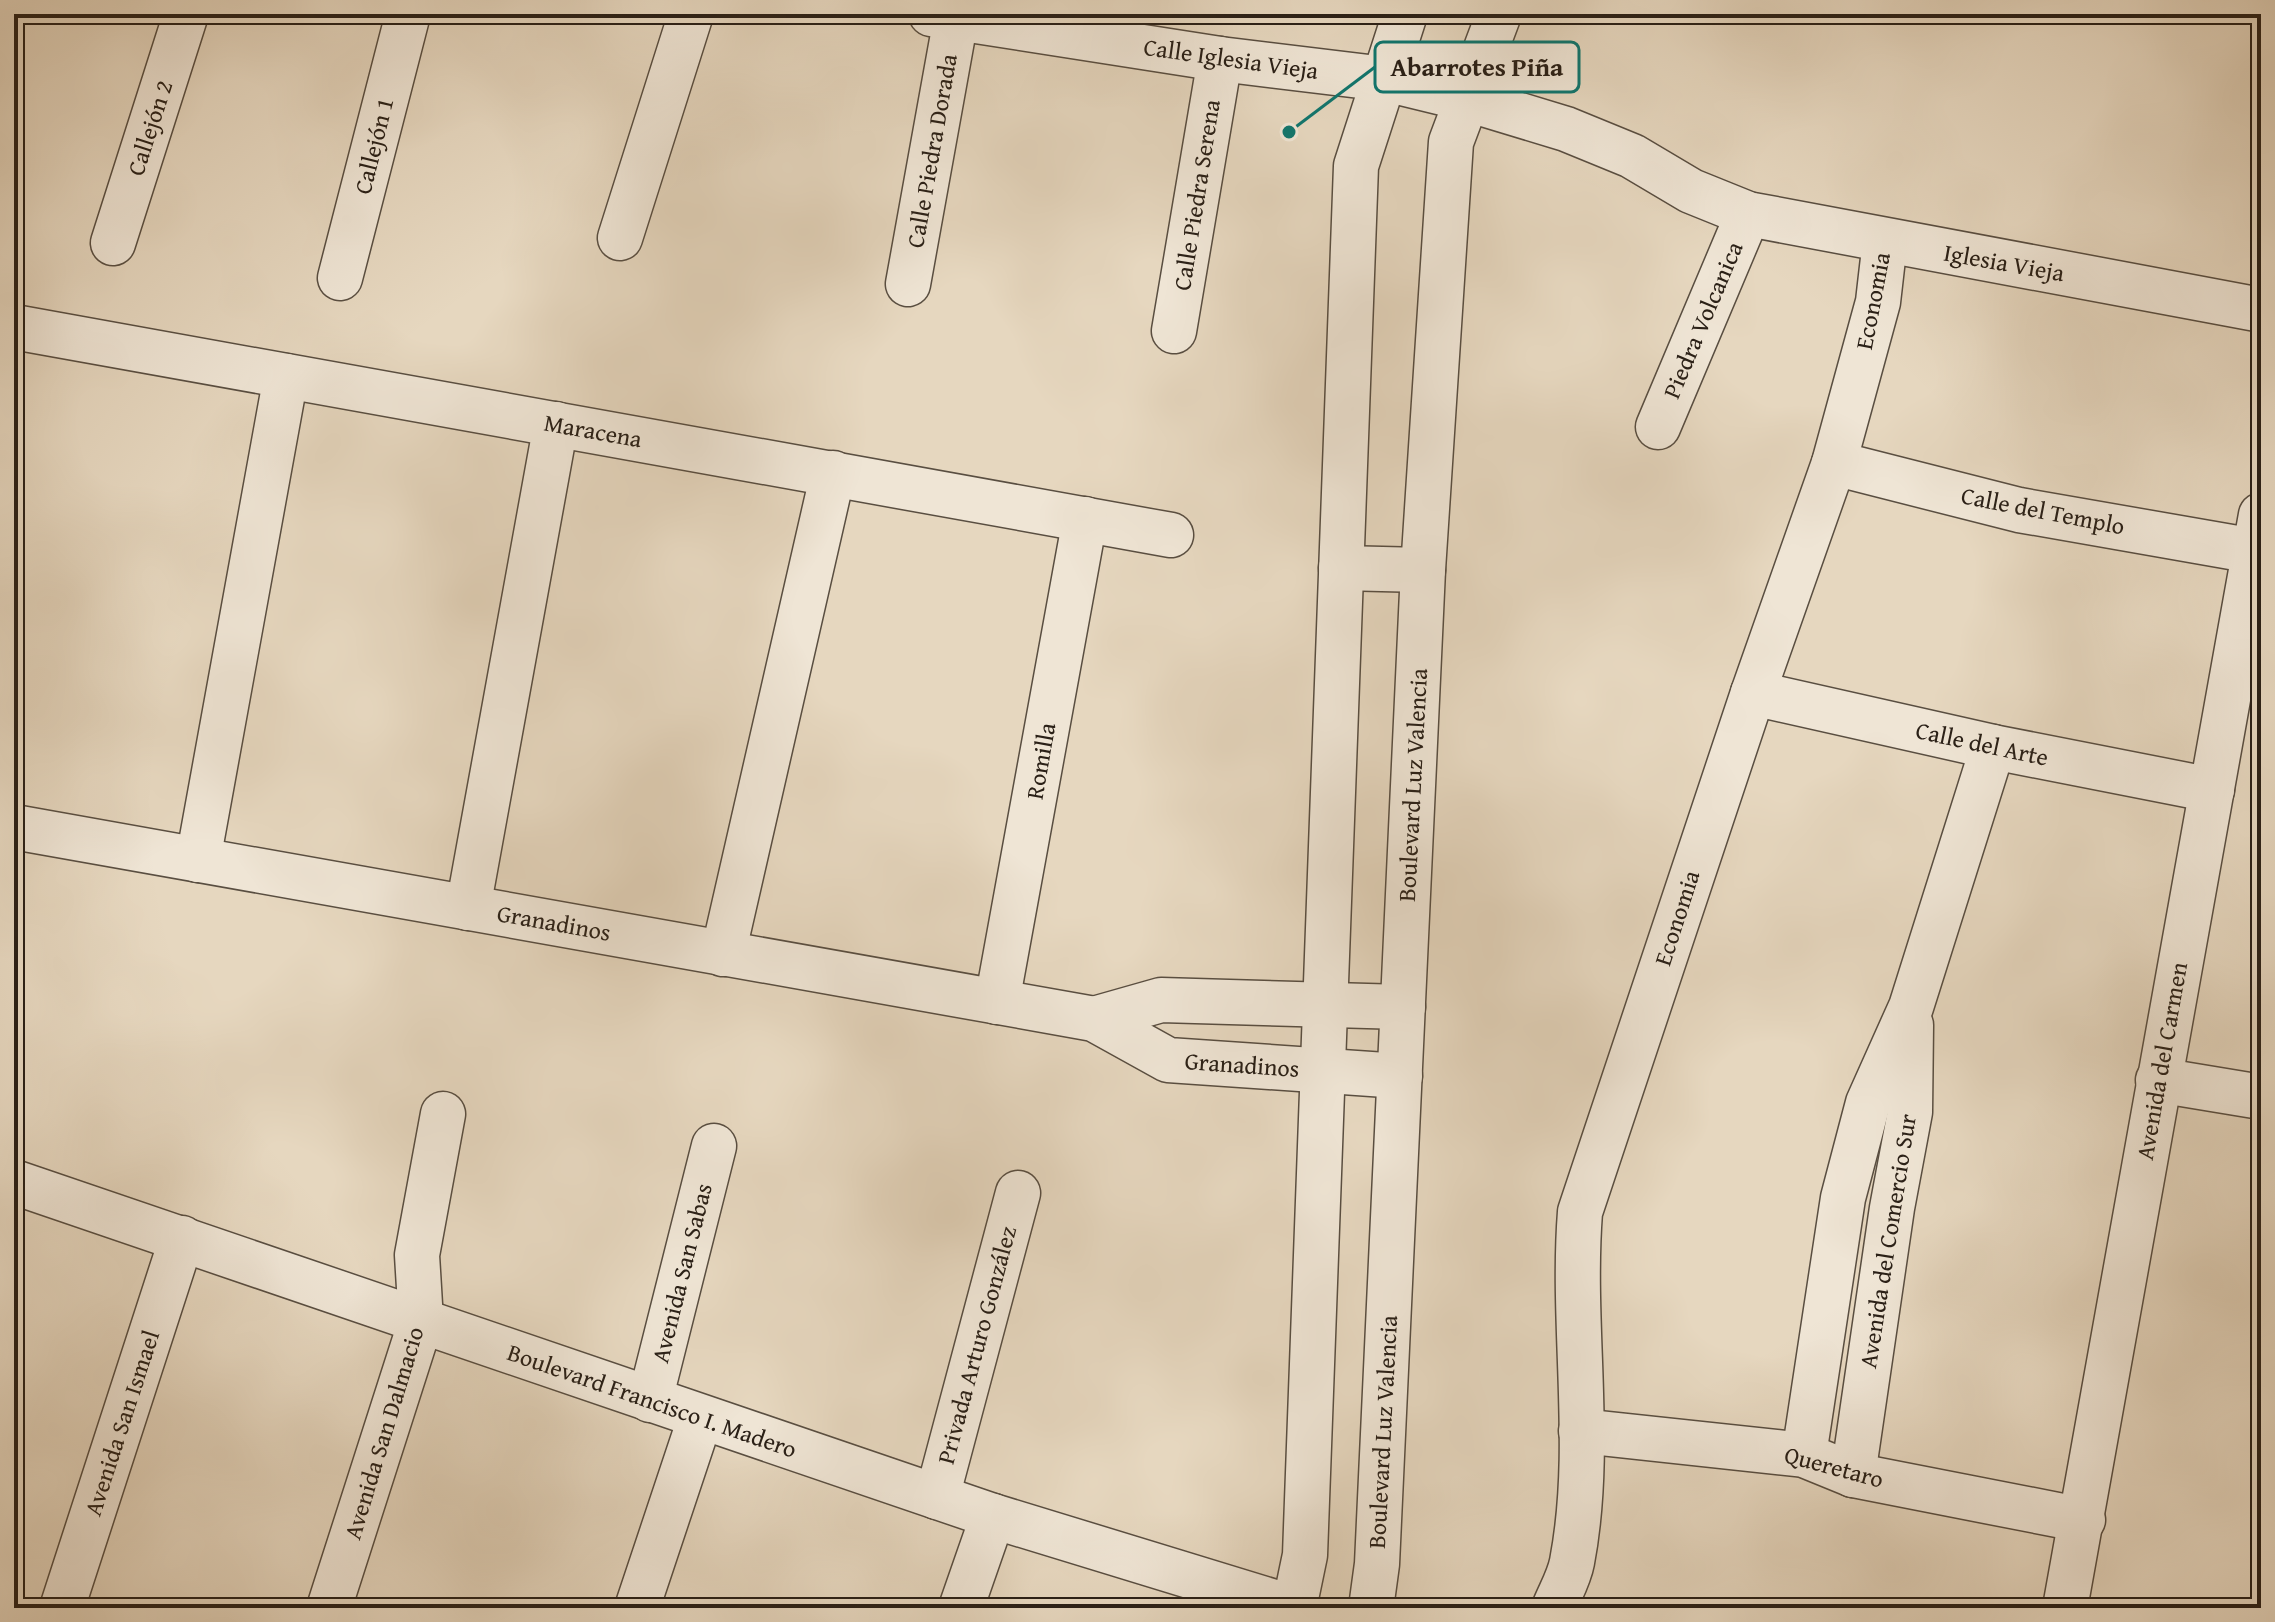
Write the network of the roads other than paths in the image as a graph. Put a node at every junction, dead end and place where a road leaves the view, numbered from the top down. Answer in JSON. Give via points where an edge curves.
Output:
{"nodes":[{"id":1,"x":186,"y":14,"type":"edge"},
{"id":2,"x":408,"y":14,"type":"edge"},
{"id":3,"x":691,"y":14,"type":"edge"},
{"id":4,"x":1405,"y":14,"type":"edge"},
{"id":5,"x":1499,"y":14,"type":"edge"},
{"id":6,"x":943,"y":16,"type":"edge"},
{"id":7,"x":1220,"y":59,"type":"junction"},
{"id":8,"x":1385,"y":79,"type":"junction"},
{"id":9,"x":1467,"y":99,"type":"junction"},
{"id":10,"x":1748,"y":214,"type":"junction"},
{"id":11,"x":620,"y":238,"type":"dead end"},
{"id":12,"x":1885,"y":241,"type":"junction"},
{"id":13,"x":113,"y":243,"type":"dead end"},
{"id":14,"x":340,"y":278,"type":"dead end"},
{"id":15,"x":908,"y":284,"type":"dead end"},
{"id":16,"x":2261,"y":310,"type":"edge"},
{"id":17,"x":1174,"y":331,"type":"dead end"},
{"id":18,"x":17,"y":338,"type":"edge"},
{"id":19,"x":286,"y":376,"type":"junction"},
{"id":20,"x":556,"y":424,"type":"junction"},
{"id":21,"x":1658,"y":427,"type":"dead end"},
{"id":22,"x":1834,"y":463,"type":"junction"},
{"id":23,"x":833,"y":473,"type":"junction"},
{"id":24,"x":1085,"y":519,"type":"junction"},
{"id":25,"x":2258,"y":533,"type":"edge"},
{"id":26,"x":1171,"y":535,"type":"dead end"},
{"id":27,"x":1341,"y":568,"type":"junction"},
{"id":28,"x":1423,"y":570,"type":"junction"},
{"id":29,"x":1753,"y":693,"type":"junction"},
{"id":30,"x":1993,"y":747,"type":"junction"},
{"id":31,"x":2212,"y":790,"type":"junction"},
{"id":32,"x":14,"y":827,"type":"edge"},
{"id":33,"x":198,"y":860,"type":"junction"},
{"id":34,"x":468,"y":908,"type":"junction"},
{"id":35,"x":723,"y":954,"type":"junction"},
{"id":36,"x":997,"y":1002,"type":"junction"},
{"id":37,"x":1325,"y":1005,"type":"junction"},
{"id":38,"x":1403,"y":1007,"type":"junction"},
{"id":39,"x":1911,"y":1007,"type":"junction"},
{"id":40,"x":1094,"y":1019,"type":"junction"},
{"id":41,"x":1323,"y":1071,"type":"junction"},
{"id":42,"x":1400,"y":1076,"type":"junction"},
{"id":43,"x":2158,"y":1080,"type":"junction"},
{"id":44,"x":2261,"y":1097,"type":"edge"},
{"id":45,"x":443,"y":1114,"type":"dead end"},
{"id":46,"x":714,"y":1146,"type":"dead end"},
{"id":47,"x":14,"y":1182,"type":"edge"},
{"id":48,"x":1018,"y":1193,"type":"dead end"},
{"id":49,"x":182,"y":1238,"type":"junction"},
{"id":50,"x":421,"y":1321,"type":"junction"},
{"id":51,"x":650,"y":1400,"type":"junction"},
{"id":52,"x":700,"y":1419,"type":"junction"},
{"id":53,"x":1581,"y":1431,"type":"junction"},
{"id":54,"x":1804,"y":1455,"type":"junction"},
{"id":55,"x":1853,"y":1475,"type":"junction"},
{"id":56,"x":937,"y":1497,"type":"junction"},
{"id":57,"x":993,"y":1516,"type":"junction"},
{"id":58,"x":2083,"y":1520,"type":"junction"},
{"id":59,"x":62,"y":1608,"type":"edge"},
{"id":60,"x":329,"y":1608,"type":"edge"},
{"id":61,"x":637,"y":1608,"type":"edge"},
{"id":62,"x":961,"y":1608,"type":"edge"},
{"id":63,"x":1295,"y":1608,"type":"edge"},
{"id":64,"x":1371,"y":1608,"type":"edge"},
{"id":65,"x":1554,"y":1608,"type":"edge"},
{"id":66,"x":2065,"y":1608,"type":"edge"}],
"edges":[{"from":1,"to":13,"type":"street","name":"Callejón 2"},
{"from":2,"to":14,"type":"street","name":"Callejón 1"},
{"from":3,"to":11,"type":"street"},
{"from":4,"to":8,"type":"street"},
{"from":5,"to":9,"type":"street","name":"Boulevard Luz Valencia"},
{"from":6,"to":7,"type":"street","name":"Calle Iglesia Vieja"},
{"from":6,"to":15,"type":"street","name":"Calle Piedra Dorada"},
{"from":7,"to":8,"type":"street","name":"Calle Iglesia Vieja"},
{"from":7,"to":17,"type":"street","name":"Calle Piedra Serena"},
{"from":8,"to":9,"type":"street","name":"Calle Iglesia Vieja"},
{"from":8,"to":27,"type":"street","via":[[1356,166]]},
{"from":9,"to":10,"type":"street","name":"Calle Iglesia Vieja","via":[[1632,156],[1691,191]]},
{"from":9,"to":28,"type":"street","name":"Boulevard Luz Valencia","via":[[1451,142]]},
{"from":10,"to":12,"type":"street","name":"Iglesia Vieja"},
{"from":10,"to":21,"type":"street","name":"Piedra Volcanica"},
{"from":12,"to":16,"type":"street","name":"Iglesia Vieja"},
{"from":12,"to":22,"type":"street","name":"Economia","via":[[1878,302]]},
{"from":18,"to":19,"type":"street","name":"Maracena"},
{"from":19,"to":20,"type":"street","name":"Maracena"},
{"from":19,"to":33,"type":"street"},
{"from":20,"to":23,"type":"street","name":"Maracena"},
{"from":20,"to":34,"type":"street"},
{"from":22,"to":25,"type":"street","name":"Calle del Templo","via":[[2019,510]]},
{"from":22,"to":29,"type":"street","name":"Economia"},
{"from":23,"to":24,"type":"street","name":"Maracena"},
{"from":23,"to":35,"type":"street"},
{"from":24,"to":26,"type":"street","name":"Maracena"},
{"from":24,"to":36,"type":"street","name":"Romilla"},
{"from":25,"to":31,"type":"street","name":"Avenida del Carmen"},
{"from":27,"to":28,"type":"street"},
{"from":27,"to":37,"type":"street"},
{"from":28,"to":38,"type":"street","name":"Boulevard Luz Valencia"},
{"from":29,"to":30,"type":"street","name":"Calle del Arte"},
{"from":29,"to":53,"type":"street","name":"Economia","via":[[1580,1212],[1576,1266]]},
{"from":30,"to":31,"type":"street","name":"Calle del Arte"},
{"from":30,"to":39,"type":"street","name":"Avenida del Comercio Sur"},
{"from":31,"to":43,"type":"street","name":"Avenida del Carmen"},
{"from":32,"to":33,"type":"street","name":"Granadinos"},
{"from":33,"to":34,"type":"street","name":"Granadinos"},
{"from":34,"to":35,"type":"street","name":"Granadinos"},
{"from":35,"to":36,"type":"street","name":"Granadinos"},
{"from":36,"to":40,"type":"street","name":"Granadinos"},
{"from":37,"to":38,"type":"street","name":"Granadinos"},
{"from":37,"to":40,"type":"street","name":"Granadinos","via":[[1161,1000]]},
{"from":37,"to":41,"type":"street"},
{"from":38,"to":42,"type":"street","name":"Boulevard Luz Valencia"},
{"from":39,"to":54,"type":"street","name":"Avenida del Comercio Sur","via":[[1868,1103],[1843,1198]]},
{"from":39,"to":55,"type":"street","name":"Avenida del Comercio Sur","via":[[1910,1112]]},
{"from":40,"to":41,"type":"street","name":"Granadinos","via":[[1168,1060]]},
{"from":41,"to":42,"type":"street","name":"Granadinos"},
{"from":41,"to":63,"type":"street","via":[[1305,1555]]},
{"from":42,"to":64,"type":"street","name":"Boulevard Luz Valencia"},
{"from":43,"to":44,"type":"street"},
{"from":43,"to":58,"type":"street","name":"Avenida del Carmen"},
{"from":45,"to":50,"type":"street","name":"Avenida San Dalmacio","via":[[417,1255]]},
{"from":46,"to":51,"type":"street","name":"Avenida San Sabas"},
{"from":47,"to":49,"type":"street","name":"Boulevard Francisco I. Madero"},
{"from":48,"to":56,"type":"street","name":"Privada Arturo González"},
{"from":49,"to":50,"type":"street","name":"Boulevard Francisco I. Madero"},
{"from":49,"to":59,"type":"street","name":"Avenida San Ismael"},
{"from":50,"to":51,"type":"street","name":"Boulevard Francisco I. Madero"},
{"from":50,"to":60,"type":"street","name":"Avenida San Dalmacio"},
{"from":51,"to":52,"type":"street","name":"Boulevard Francisco I. Madero"},
{"from":52,"to":56,"type":"street","name":"Boulevard Francisco I. Madero"},
{"from":52,"to":61,"type":"street"},
{"from":53,"to":54,"type":"street","name":"Queretaro"},
{"from":53,"to":65,"type":"street","name":"Economia","via":[[1572,1564]]},
{"from":54,"to":55,"type":"street","name":"Queretaro"},
{"from":55,"to":58,"type":"street","name":"Queretaro"},
{"from":56,"to":57,"type":"street","name":"Boulevard Francisco I. Madero"},
{"from":57,"to":62,"type":"street"},
{"from":57,"to":63,"type":"street","name":"Boulevard Francisco I. Madero"},
{"from":58,"to":66,"type":"street","name":"Avenida del Carmen"}]}
